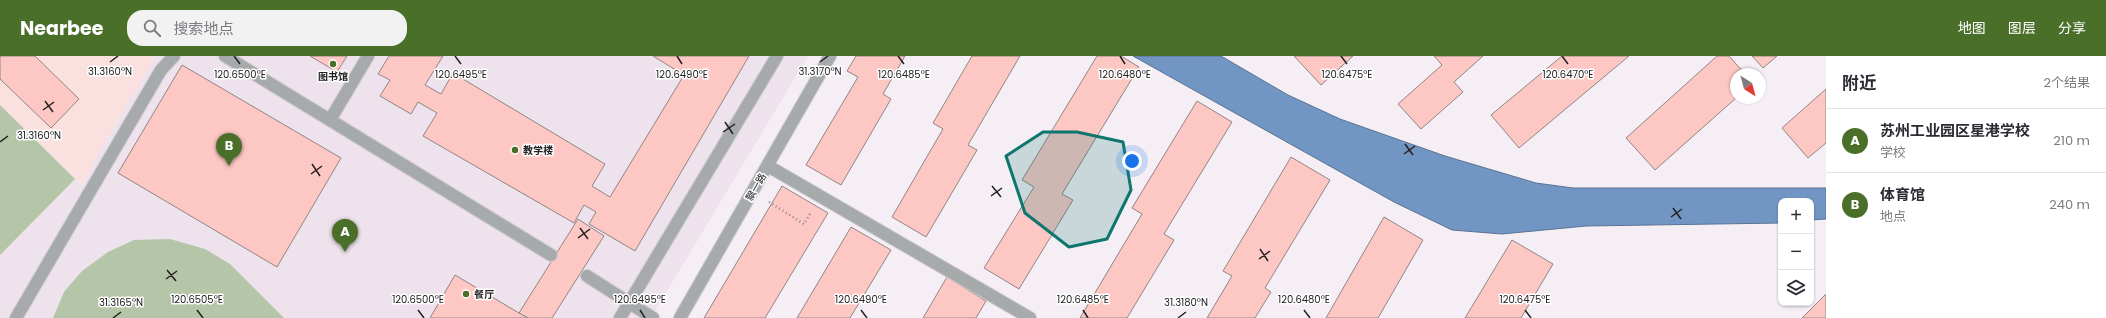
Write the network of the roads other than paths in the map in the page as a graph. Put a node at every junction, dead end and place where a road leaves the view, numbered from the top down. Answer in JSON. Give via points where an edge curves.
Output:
{"nodes":[{"id":1,"x":174,"y":56,"type":"edge"},
{"id":2,"x":225,"y":56,"type":"edge"},
{"id":3,"x":368,"y":56,"type":"edge"},
{"id":4,"x":777,"y":56,"type":"edge"},
{"id":5,"x":830,"y":56,"type":"edge"},
{"id":6,"x":330,"y":120,"type":"junction"},
{"id":7,"x":768,"y":166,"type":"junction"},
{"id":8,"x":551,"y":255,"type":"dead end"},
{"id":9,"x":587,"y":276,"type":"dead end"},
{"id":10,"x":629,"y":303,"type":"junction"},
{"id":11,"x":16,"y":318,"type":"edge"},
{"id":12,"x":620,"y":318,"type":"edge"},
{"id":13,"x":653,"y":318,"type":"edge"},
{"id":14,"x":680,"y":318,"type":"edge"},
{"id":15,"x":1030,"y":318,"type":"edge"}],
"edges":[{"from":1,"to":11,"type":"street","via":[[161,70]]},
{"from":2,"to":6,"type":"street"},
{"from":3,"to":6,"type":"street"},
{"from":4,"to":10,"type":"street"},
{"from":5,"to":7,"type":"street","name":"飘一路"},
{"from":6,"to":8,"type":"street"},
{"from":7,"to":14,"type":"street","name":"飘一路"},
{"from":7,"to":15,"type":"street"},
{"from":9,"to":10,"type":"street"},
{"from":10,"to":12,"type":"street"},
{"from":10,"to":13,"type":"street"}]}
